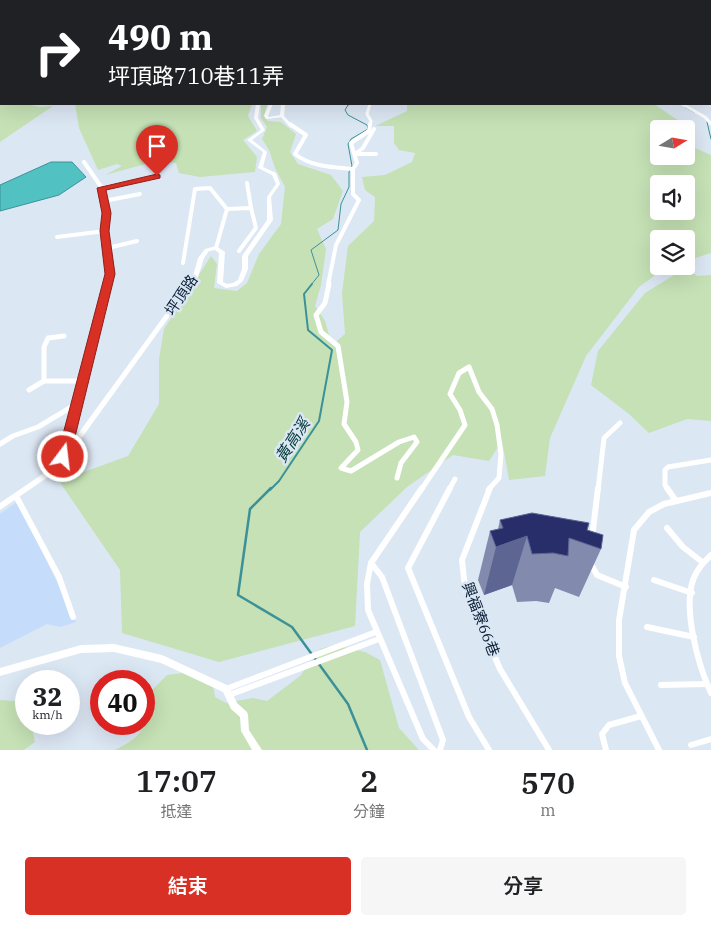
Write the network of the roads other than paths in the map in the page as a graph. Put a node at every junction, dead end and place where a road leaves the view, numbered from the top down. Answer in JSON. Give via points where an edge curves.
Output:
{"nodes":[{"id":1,"x":258,"y":105,"type":"edge"},
{"id":2,"x":270,"y":105,"type":"edge"},
{"id":3,"x":283,"y":105,"type":"edge"},
{"id":4,"x":370,"y":105,"type":"edge"},
{"id":5,"x":684,"y":105,"type":"edge"},
{"id":6,"x":282,"y":116,"type":"junction"},
{"id":7,"x":711,"y":124,"type":"edge"},
{"id":8,"x":374,"y":129,"type":"dead end"},
{"id":9,"x":355,"y":154,"type":"junction"},
{"id":10,"x":376,"y":154,"type":"dead end"},
{"id":11,"x":84,"y":162,"type":"dead end"},
{"id":12,"x":353,"y":169,"type":"junction"},
{"id":13,"x":157,"y":176,"type":"dead end"},
{"id":14,"x":247,"y":183,"type":"dead end"},
{"id":15,"x":102,"y":188,"type":"junction"},
{"id":16,"x":140,"y":194,"type":"dead end"},
{"id":17,"x":104,"y":201,"type":"junction"},
{"id":18,"x":251,"y":208,"type":"junction"},
{"id":19,"x":227,"y":209,"type":"junction"},
{"id":20,"x":105,"y":231,"type":"junction"},
{"id":21,"x":57,"y":237,"type":"dead end"},
{"id":22,"x":137,"y":241,"type":"dead end"},
{"id":23,"x":108,"y":248,"type":"junction"},
{"id":24,"x":216,"y":248,"type":"junction"},
{"id":25,"x":240,"y":251,"type":"dead end"},
{"id":26,"x":183,"y":263,"type":"dead end"},
{"id":27,"x":64,"y":336,"type":"dead end"},
{"id":28,"x":44,"y":381,"type":"junction"},
{"id":29,"x":84,"y":381,"type":"junction"},
{"id":30,"x":29,"y":390,"type":"dead end"},
{"id":31,"x":78,"y":402,"type":"junction"},
{"id":32,"x":620,"y":423,"type":"dead end"},
{"id":33,"x":70,"y":433,"type":"junction"},
{"id":34,"x":78,"y":438,"type":"junction"},
{"id":35,"x":0,"y":444,"type":"edge"},
{"id":36,"x":66,"y":454,"type":"junction"},
{"id":37,"x":711,"y":460,"type":"edge"},
{"id":38,"x":397,"y":478,"type":"dead end"},
{"id":39,"x":455,"y":479,"type":"dead end"},
{"id":40,"x":711,"y":493,"type":"edge"},
{"id":41,"x":16,"y":496,"type":"junction"},
{"id":42,"x":676,"y":501,"type":"junction"},
{"id":43,"x":0,"y":507,"type":"edge"},
{"id":44,"x":667,"y":528,"type":"dead end"},
{"id":45,"x":592,"y":543,"type":"edge"},
{"id":46,"x":590,"y":552,"type":"edge"},
{"id":47,"x":711,"y":555,"type":"edge"},
{"id":48,"x":701,"y":562,"type":"junction"},
{"id":49,"x":371,"y":563,"type":"junction"},
{"id":50,"x":654,"y":580,"type":"dead end"},
{"id":51,"x":626,"y":587,"type":"junction"},
{"id":52,"x":692,"y":593,"type":"junction"},
{"id":53,"x":73,"y":617,"type":"dead end"},
{"id":54,"x":648,"y":627,"type":"dead end"},
{"id":55,"x":378,"y":636,"type":"junction"},
{"id":56,"x":694,"y":637,"type":"junction"},
{"id":57,"x":0,"y":672,"type":"edge"},
{"id":58,"x":707,"y":684,"type":"junction"},
{"id":59,"x":661,"y":686,"type":"dead end"},
{"id":60,"x":228,"y":692,"type":"junction"},
{"id":61,"x":711,"y":693,"type":"edge"},
{"id":62,"x":641,"y":716,"type":"junction"},
{"id":63,"x":711,"y":739,"type":"edge"},
{"id":64,"x":691,"y":745,"type":"dead end"},
{"id":65,"x":257,"y":750,"type":"edge"},
{"id":66,"x":434,"y":750,"type":"edge"},
{"id":67,"x":440,"y":750,"type":"edge"},
{"id":68,"x":489,"y":750,"type":"edge"},
{"id":69,"x":549,"y":750,"type":"edge"},
{"id":70,"x":606,"y":750,"type":"edge"},
{"id":71,"x":659,"y":750,"type":"edge"}],
"edges":[{"from":1,"to":24,"type":"street","name":"坪頂路","via":[[256,118],[263,130],[249,140],[265,152],[260,168],[274,174],[278,184],[269,197],[270,220],[245,256],[245,269],[235,285],[220,283],[222,252]]},
{"from":2,"to":6,"type":"street","via":[[268,118]]},
{"from":3,"to":6,"type":"street"},
{"from":4,"to":9,"type":"street","via":[[367,114],[372,121],[369,131],[351,142]]},
{"from":5,"to":7,"type":"street"},
{"from":6,"to":12,"type":"street","via":[[294,129],[306,135],[295,154],[300,159],[322,166]]},
{"from":8,"to":9,"type":"street","via":[[363,148]]},
{"from":9,"to":10,"type":"street"},
{"from":9,"to":12,"type":"street","via":[[357,163]]},
{"from":11,"to":15,"type":"street"},
{"from":12,"to":38,"type":"street","via":[[353,194],[359,200],[336,245],[325,303],[316,315],[321,332],[338,346],[347,402],[344,424],[358,450],[341,468],[351,471],[399,442],[414,437],[417,442],[401,463]]},
{"from":13,"to":15,"type":"street"},
{"from":14,"to":18,"type":"street"},
{"from":15,"to":17,"type":"street"},
{"from":16,"to":17,"type":"street"},
{"from":17,"to":20,"type":"street"},
{"from":18,"to":19,"type":"street"},
{"from":18,"to":25,"type":"street","via":[[256,228]]},
{"from":19,"to":24,"type":"street"},
{"from":19,"to":26,"type":"street","via":[[210,188],[195,189]]},
{"from":20,"to":21,"type":"street"},
{"from":20,"to":23,"type":"street"},
{"from":22,"to":23,"type":"street"},
{"from":23,"to":29,"type":"street","via":[[110,274]]},
{"from":24,"to":34,"type":"street","name":"坪頂路","via":[[204,254],[196,276]]},
{"from":27,"to":28,"type":"street","via":[[48,338],[44,347]]},
{"from":28,"to":29,"type":"street"},
{"from":28,"to":30,"type":"street"},
{"from":29,"to":31,"type":"street"},
{"from":31,"to":33,"type":"street"},
{"from":31,"to":35,"type":"street","via":[[38,427]]},
{"from":32,"to":45,"type":"street","via":[[604,438]]},
{"from":33,"to":34,"type":"street"},
{"from":33,"to":36,"type":"street"},
{"from":34,"to":36,"type":"street","name":"坪頂路"},
{"from":36,"to":41,"type":"street","name":"坪頂路","via":[[46,475]]},
{"from":37,"to":42,"type":"street","via":[[665,470],[665,485]]},
{"from":39,"to":68,"type":"street","via":[[408,568],[469,717]]},
{"from":40,"to":42,"type":"street"},
{"from":41,"to":43,"type":"street","name":"坪頂路"},
{"from":41,"to":53,"type":"street","via":[[58,577]]},
{"from":42,"to":51,"type":"street","via":[[649,512],[634,530]]},
{"from":44,"to":48,"type":"street"},
{"from":46,"to":51,"type":"street","via":[[589,561],[597,575]]},
{"from":47,"to":48,"type":"street"},
{"from":48,"to":52,"type":"street","via":[[694,575]]},
{"from":49,"to":55,"type":"street","name":"興福寮66巷","via":[[367,584],[368,610]]},
{"from":49,"to":67,"type":"street","via":[[382,577],[443,740]]},
{"from":49,"to":69,"type":"street","name":"興福寮66巷","via":[[465,425],[450,394],[459,373],[469,367],[479,392],[492,409],[501,454],[500,478],[488,490],[462,560],[465,588],[500,669]]},
{"from":50,"to":52,"type":"street"},
{"from":51,"to":62,"type":"street","via":[[620,620],[620,656],[625,683]]},
{"from":52,"to":56,"type":"street","via":[[690,619]]},
{"from":54,"to":56,"type":"street"},
{"from":55,"to":60,"type":"street"},
{"from":55,"to":66,"type":"street","name":"興福寮66巷","via":[[423,739]]},
{"from":56,"to":58,"type":"street"},
{"from":57,"to":60,"type":"street","via":[[81,650],[114,648],[162,659]]},
{"from":58,"to":59,"type":"street"},
{"from":58,"to":61,"type":"street"},
{"from":60,"to":65,"type":"street","via":[[234,706],[244,715],[245,732]]},
{"from":62,"to":70,"type":"street","via":[[609,724],[602,734]]},
{"from":62,"to":71,"type":"street"},
{"from":63,"to":64,"type":"street"}]}
